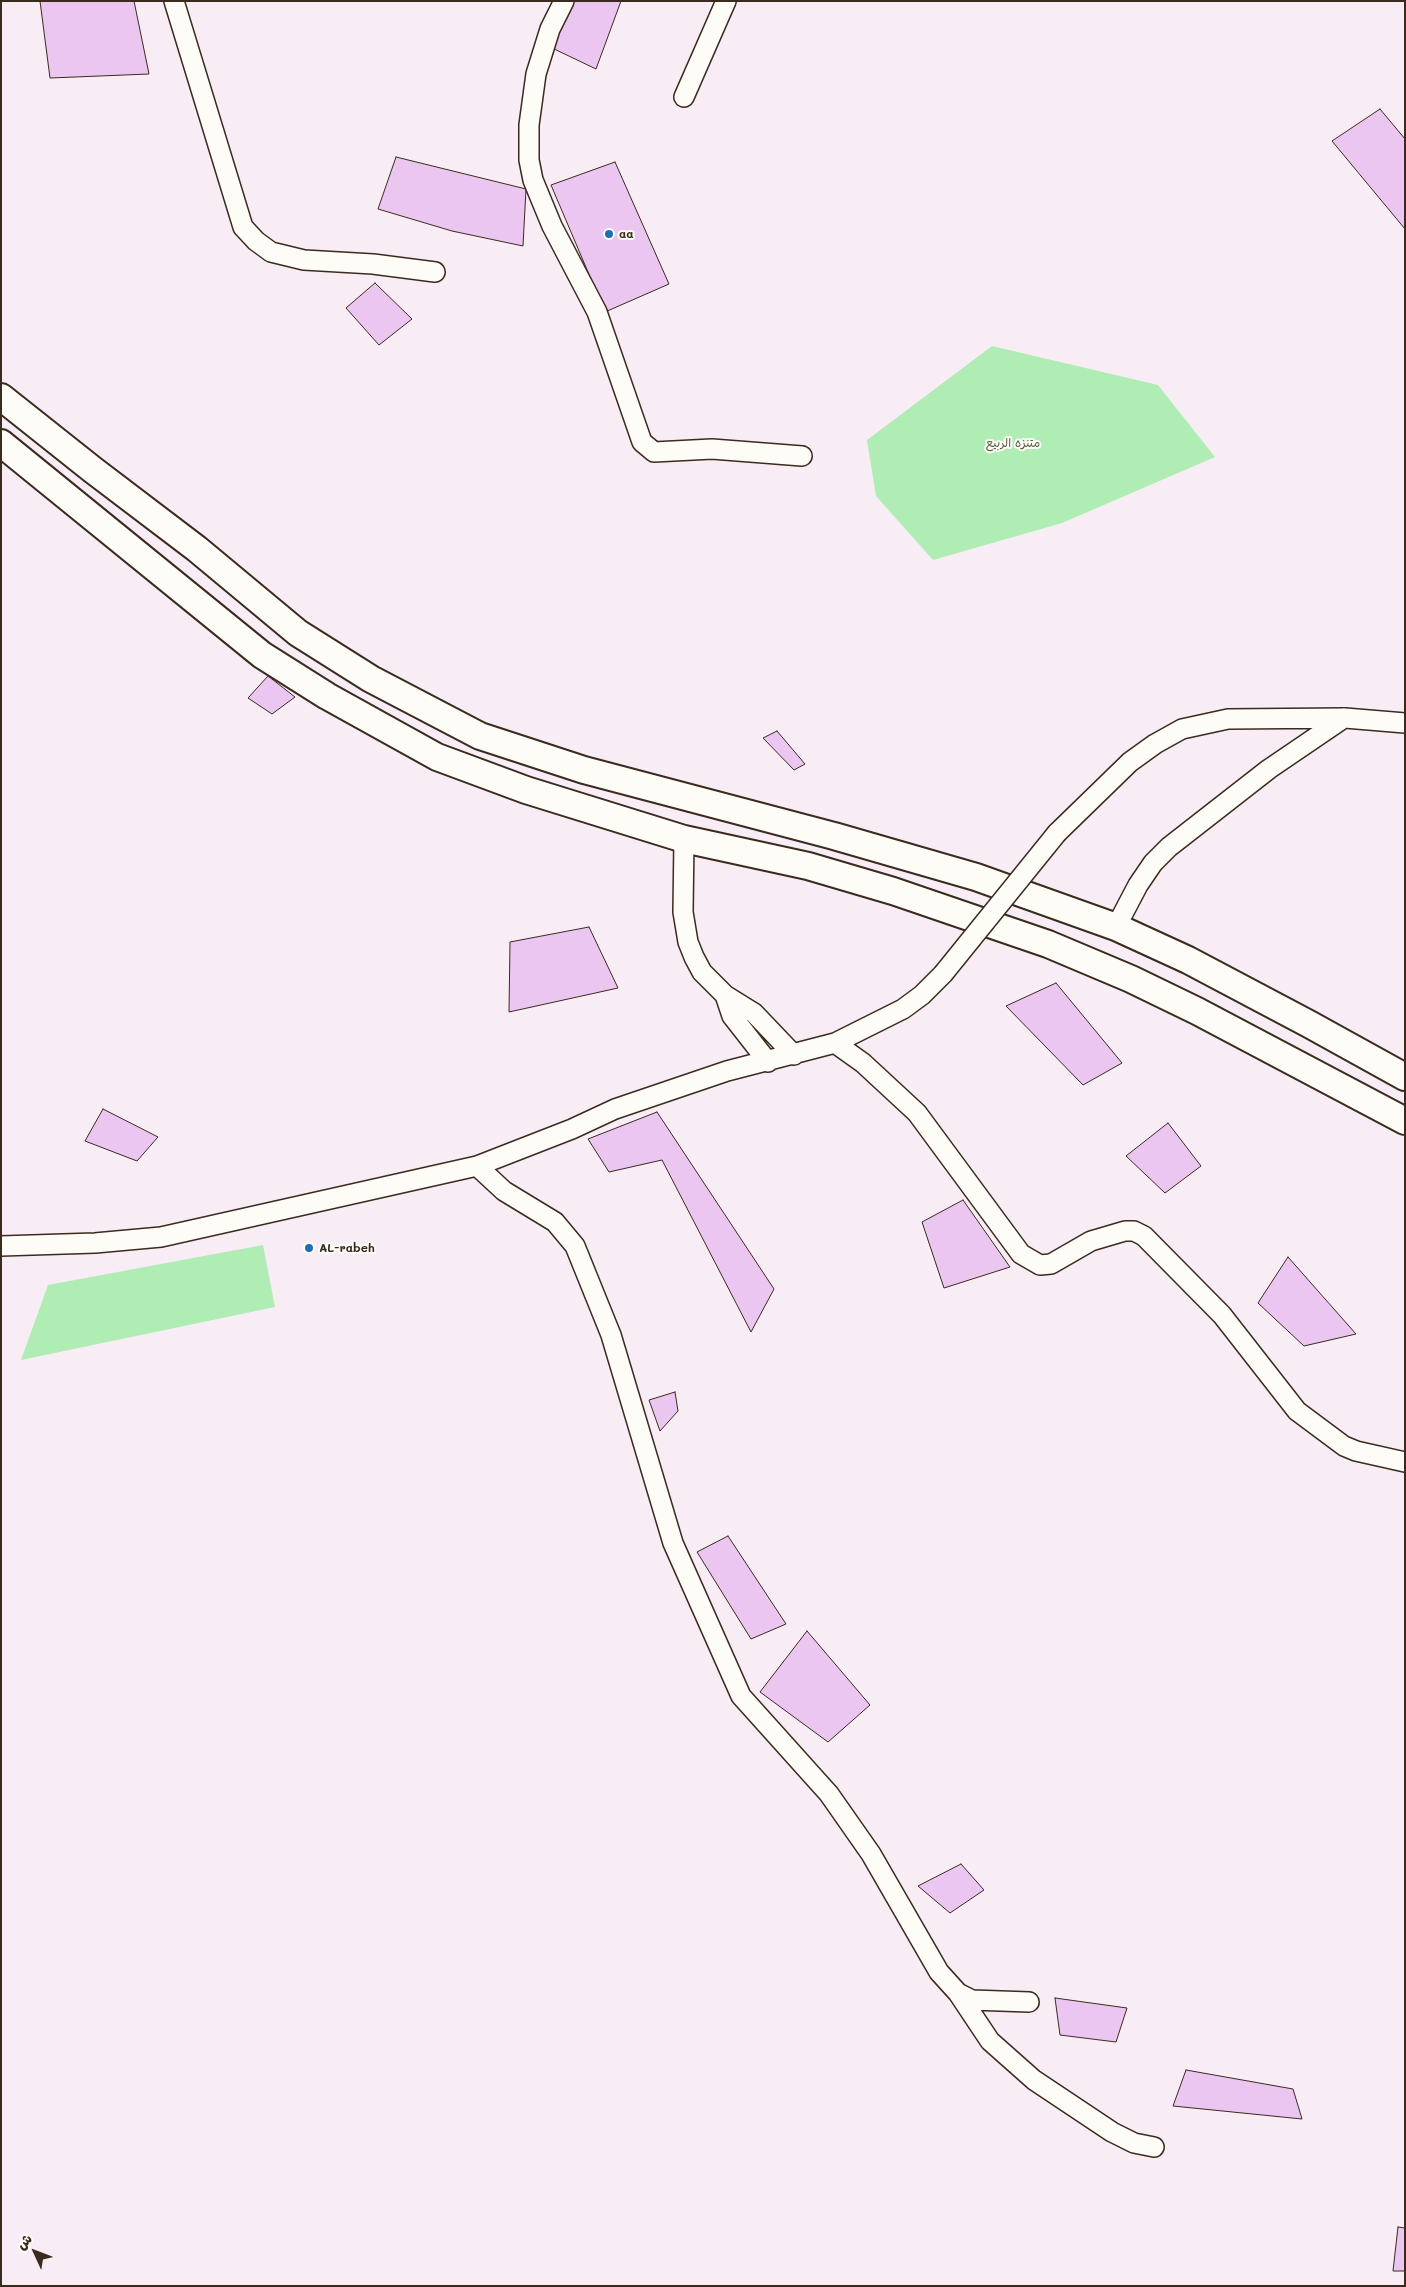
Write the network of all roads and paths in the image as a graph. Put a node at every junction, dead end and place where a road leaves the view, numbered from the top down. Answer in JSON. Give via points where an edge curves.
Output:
{"nodes":[{"id":1,"x":174,"y":1,"type":"edge"},
{"id":2,"x":564,"y":1,"type":"edge"},
{"id":3,"x":726,"y":1,"type":"edge"},
{"id":4,"x":684,"y":97,"type":"dead end"},
{"id":5,"x":435,"y":272,"type":"dead end"},
{"id":6,"x":1,"y":397,"type":"edge"},
{"id":7,"x":1,"y":444,"type":"edge"},
{"id":8,"x":802,"y":456,"type":"dead end"},
{"id":9,"x":238,"y":583,"type":"junction"},
{"id":10,"x":214,"y":618,"type":"junction"},
{"id":11,"x":1345,"y":718,"type":"junction"},
{"id":12,"x":1405,"y":723,"type":"edge"},
{"id":13,"x":684,"y":839,"type":"junction"},
{"id":14,"x":1116,"y":927,"type":"junction"},
{"id":15,"x":725,"y":995,"type":"junction"},
{"id":16,"x":835,"y":1043,"type":"junction"},
{"id":17,"x":794,"y":1055,"type":"junction"},
{"id":18,"x":768,"y":1062,"type":"junction"},
{"id":19,"x":1405,"y":1077,"type":"edge"},
{"id":20,"x":1405,"y":1120,"type":"edge"},
{"id":21,"x":476,"y":1166,"type":"junction"},
{"id":22,"x":1,"y":1246,"type":"edge"},
{"id":23,"x":1405,"y":1462,"type":"edge"},
{"id":24,"x":958,"y":1993,"type":"junction"},
{"id":25,"x":1029,"y":2002,"type":"dead end"},
{"id":26,"x":1154,"y":2147,"type":"dead end"}],
"edges":[{"from":1,"to":5,"type":"street","via":[[243,227],[256,241],[272,252],[304,260]]},
{"from":2,"to":8,"type":"street","via":[[550,29],[536,74],[529,125],[532,174],[548,218],[597,312],[642,442],[654,452],[712,449]]},
{"from":3,"to":4,"type":"street"},
{"from":6,"to":9,"type":"main road"},
{"from":7,"to":10,"type":"main road","via":[[167,576]]},
{"from":9,"to":10,"type":"main road"},
{"from":9,"to":14,"type":"main road","via":[[298,633],[330,654],[480,736],[584,770],[976,877]]},
{"from":10,"to":13,"type":"main road","via":[[262,655],[327,696],[438,757],[526,790]]},
{"from":11,"to":12,"type":"street"},
{"from":11,"to":14,"type":"street","via":[[1268,769],[1169,847],[1138,885]]},
{"from":11,"to":16,"type":"street","bridge":true,"via":[[1228,719],[1182,729],[1155,744],[1130,762],[1057,833],[943,974],[922,995],[903,1009]]},
{"from":13,"to":15,"type":"street","via":[[684,912],[688,942],[702,972]]},
{"from":13,"to":20,"type":"main road","via":[[808,866],[874,885],[1048,944],[1197,1011]]},
{"from":14,"to":19,"type":"main road","via":[[1197,965]]},
{"from":15,"to":17,"type":"street","via":[[754,1013]]},
{"from":15,"to":18,"type":"street","via":[[732,1016]]},
{"from":16,"to":17,"type":"street"},
{"from":16,"to":23,"type":"street","via":[[863,1063],[917,1113],[1021,1254],[1040,1265],[1051,1264],[1091,1242],[1125,1232],[1134,1231],[1144,1236],[1222,1315],[1297,1411],[1344,1446]]},
{"from":17,"to":18,"type":"street"},
{"from":18,"to":21,"type":"street","via":[[727,1071],[615,1109]]},
{"from":21,"to":22,"type":"street","via":[[160,1237]]},
{"from":21,"to":24,"type":"street","via":[[504,1191],[554,1222],[575,1246],[611,1335],[673,1543],[741,1696],[829,1794],[871,1854],[939,1972]]},
{"from":24,"to":25,"type":"street","via":[[972,2000]]},
{"from":24,"to":26,"type":"street","via":[[990,2042],[1034,2080],[1112,2132],[1134,2143]]}]}
